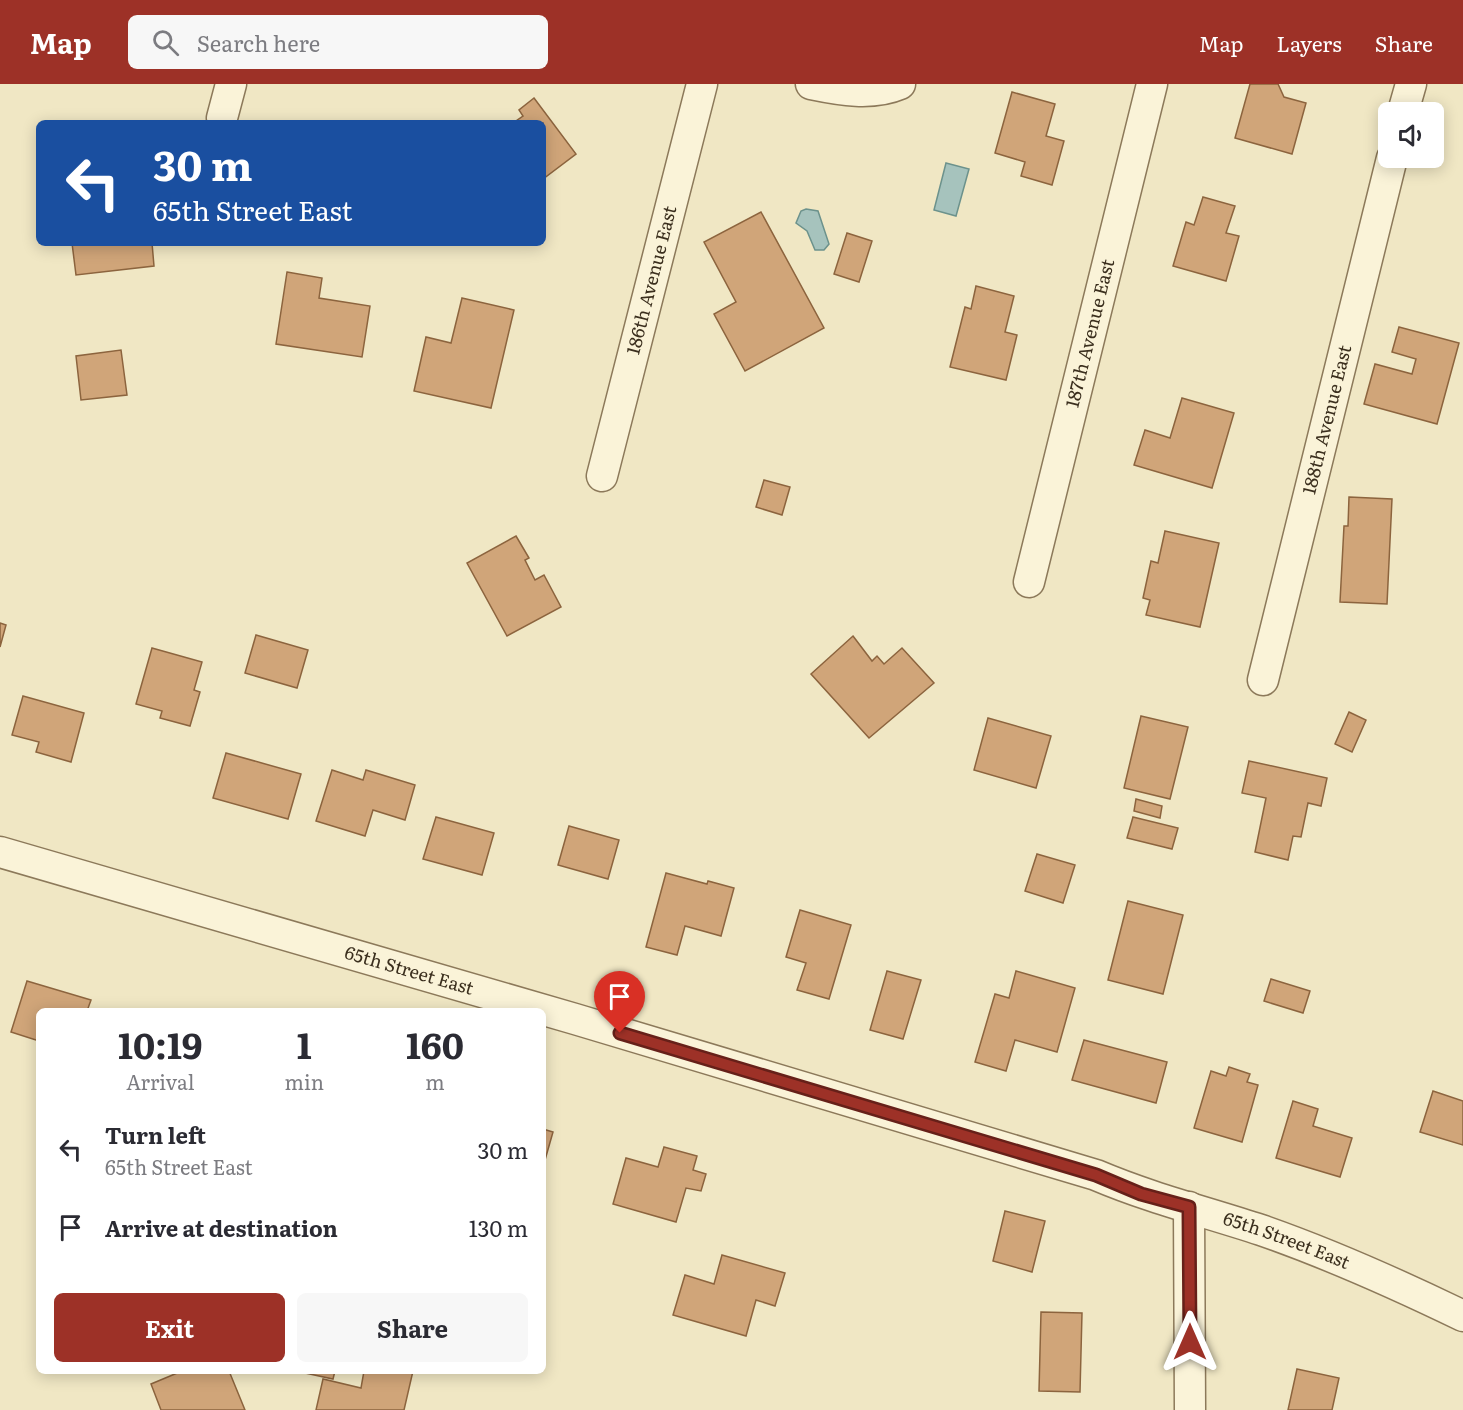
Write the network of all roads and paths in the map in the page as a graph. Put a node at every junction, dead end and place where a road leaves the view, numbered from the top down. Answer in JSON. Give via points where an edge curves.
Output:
{"nodes":[{"id":1,"x":231,"y":84,"type":"edge"},
{"id":2,"x":702,"y":84,"type":"edge"},
{"id":3,"x":811,"y":84,"type":"edge"},
{"id":4,"x":900,"y":84,"type":"edge"},
{"id":5,"x":1152,"y":84,"type":"edge"},
{"id":6,"x":1411,"y":84,"type":"edge"},
{"id":7,"x":1406,"y":102,"type":"edge"},
{"id":8,"x":222,"y":118,"type":"dead end"},
{"id":9,"x":1390,"y":168,"type":"edge"},
{"id":10,"x":602,"y":476,"type":"dead end"},
{"id":11,"x":1029,"y":582,"type":"dead end"},
{"id":12,"x":1263,"y":680,"type":"dead end"},
{"id":13,"x":0,"y":852,"type":"edge"},
{"id":14,"x":534,"y":1008,"type":"edge"},
{"id":15,"x":546,"y":1011,"type":"edge"},
{"id":16,"x":1189,"y":1207,"type":"junction"},
{"id":17,"x":1463,"y":1316,"type":"edge"},
{"id":18,"x":1190,"y":1410,"type":"edge"}],
"edges":[{"from":1,"to":8,"type":"street"},
{"from":2,"to":10,"type":"street","name":"186th Avenue East"},
{"from":3,"to":4,"type":"street","via":[[843,91]]},
{"from":5,"to":11,"type":"street","name":"187th Avenue East"},
{"from":6,"to":7,"type":"street"},
{"from":9,"to":12,"type":"street","name":"188th Avenue East"},
{"from":13,"to":14,"type":"street","name":"65th Street East"},
{"from":15,"to":16,"type":"street","name":"65th Street East","via":[[1096,1175],[1141,1194]]},
{"from":16,"to":17,"type":"street","name":"65th Street East","via":[[1334,1258]]},
{"from":16,"to":18,"type":"street"}]}
